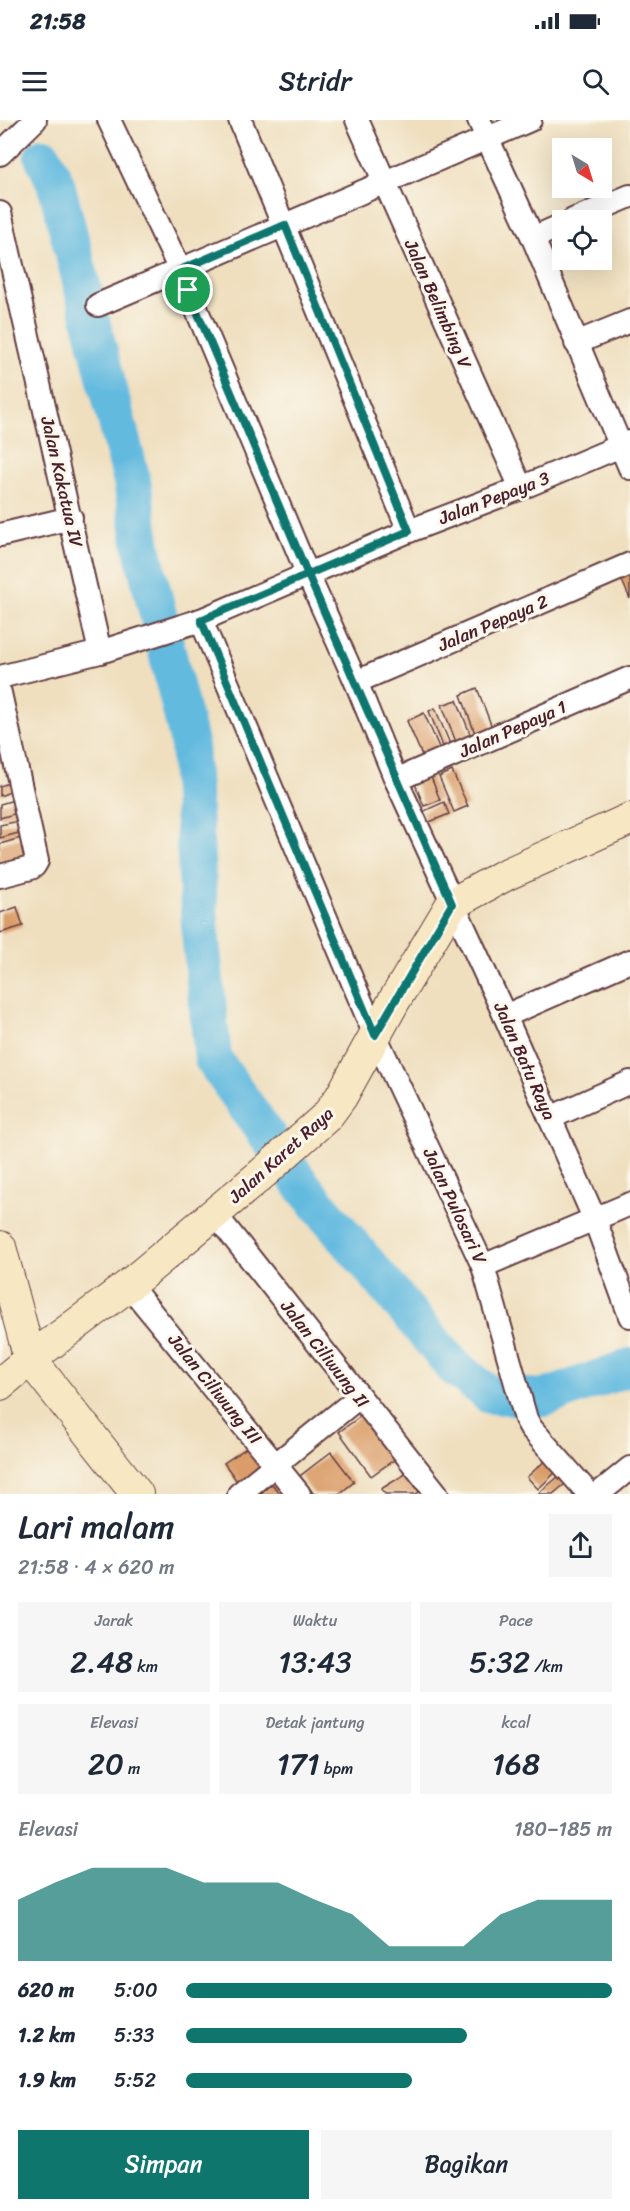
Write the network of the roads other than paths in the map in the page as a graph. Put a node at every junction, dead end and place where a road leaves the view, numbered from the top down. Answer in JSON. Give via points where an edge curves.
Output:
{"nodes":[{"id":1,"x":35,"y":120,"type":"edge"},
{"id":2,"x":109,"y":120,"type":"edge"},
{"id":3,"x":240,"y":120,"type":"edge"},
{"id":4,"x":357,"y":120,"type":"edge"},
{"id":5,"x":530,"y":120,"type":"edge"},
{"id":6,"x":483,"y":129,"type":"edge"},
{"id":7,"x":0,"y":153,"type":"edge"},
{"id":8,"x":384,"y":183,"type":"junction"},
{"id":9,"x":630,"y":196,"type":"edge"},
{"id":10,"x":597,"y":210,"type":"edge"},
{"id":11,"x":0,"y":213,"type":"edge"},
{"id":12,"x":285,"y":225,"type":"junction"},
{"id":13,"x":552,"y":229,"type":"edge"},
{"id":14,"x":533,"y":238,"type":"junction"},
{"id":15,"x":180,"y":270,"type":"junction"},
{"id":16,"x":98,"y":305,"type":"dead end"},
{"id":17,"x":630,"y":321,"type":"edge"},
{"id":18,"x":576,"y":343,"type":"junction"},
{"id":19,"x":625,"y":444,"type":"edge"},
{"id":20,"x":630,"y":468,"type":"edge"},
{"id":21,"x":521,"y":488,"type":"junction"},
{"id":22,"x":71,"y":518,"type":"junction"},
{"id":23,"x":409,"y":531,"type":"junction"},
{"id":24,"x":0,"y":535,"type":"edge"},
{"id":25,"x":630,"y":564,"type":"edge"},
{"id":26,"x":308,"y":575,"type":"junction"},
{"id":27,"x":201,"y":620,"type":"junction"},
{"id":28,"x":100,"y":652,"type":"junction"},
{"id":29,"x":0,"y":677,"type":"edge"},
{"id":30,"x":630,"y":678,"type":"edge"},
{"id":31,"x":356,"y":682,"type":"junction"},
{"id":32,"x":0,"y":693,"type":"edge"},
{"id":33,"x":396,"y":780,"type":"junction"},
{"id":34,"x":630,"y":819,"type":"edge"},
{"id":35,"x":0,"y":876,"type":"edge"},
{"id":36,"x":452,"y":904,"type":"junction"},
{"id":37,"x":630,"y":961,"type":"edge"},
{"id":38,"x":505,"y":1016,"type":"junction"},
{"id":39,"x":375,"y":1035,"type":"junction"},
{"id":40,"x":630,"y":1082,"type":"edge"},
{"id":41,"x":550,"y":1118,"type":"junction"},
{"id":42,"x":630,"y":1204,"type":"edge"},
{"id":43,"x":215,"y":1214,"type":"junction"},
{"id":44,"x":595,"y":1220,"type":"junction"},
{"id":45,"x":0,"y":1247,"type":"edge"},
{"id":46,"x":483,"y":1266,"type":"junction"},
{"id":47,"x":129,"y":1285,"type":"junction"},
{"id":48,"x":630,"y":1316,"type":"edge"},
{"id":49,"x":30,"y":1359,"type":"junction"},
{"id":50,"x":0,"y":1384,"type":"edge"},
{"id":51,"x":359,"y":1397,"type":"junction"},
{"id":52,"x":275,"y":1465,"type":"junction"},
{"id":53,"x":630,"y":1468,"type":"edge"},
{"id":54,"x":137,"y":1494,"type":"edge"},
{"id":55,"x":239,"y":1494,"type":"edge"},
{"id":56,"x":299,"y":1494,"type":"edge"},
{"id":57,"x":437,"y":1494,"type":"edge"},
{"id":58,"x":589,"y":1494,"type":"edge"},
{"id":59,"x":598,"y":1494,"type":"edge"}],
"edges":[{"from":1,"to":7,"type":"street"},
{"from":2,"to":15,"type":"street","name":"Jalan Batu Raya"},
{"from":3,"to":12,"type":"street"},
{"from":4,"to":8,"type":"street","name":"Jalan Belimbing V"},
{"from":5,"to":6,"type":"street"},
{"from":6,"to":8,"type":"street"},
{"from":6,"to":14,"type":"street"},
{"from":8,"to":12,"type":"street"},
{"from":8,"to":21,"type":"street","name":"Jalan Belimbing V"},
{"from":9,"to":10,"type":"street"},
{"from":11,"to":22,"type":"street","name":"Jalan Kakatua IV"},
{"from":12,"to":15,"type":"street"},
{"from":12,"to":23,"type":"street"},
{"from":13,"to":14,"type":"street"},
{"from":14,"to":18,"type":"street"},
{"from":15,"to":16,"type":"street"},
{"from":15,"to":26,"type":"street","name":"Jalan Batu Raya"},
{"from":17,"to":18,"type":"street"},
{"from":18,"to":19,"type":"street"},
{"from":19,"to":20,"type":"street"},
{"from":19,"to":21,"type":"street","name":"Jalan Pepaya 3"},
{"from":21,"to":23,"type":"street","name":"Jalan Pepaya 3"},
{"from":22,"to":24,"type":"street"},
{"from":22,"to":28,"type":"street","name":"Jalan Kakatua IV"},
{"from":23,"to":26,"type":"street","name":"Jalan Pepaya 3"},
{"from":25,"to":31,"type":"street","name":"Jalan Pepaya 2"},
{"from":26,"to":27,"type":"street","name":"Jalan Pepaya 3"},
{"from":26,"to":31,"type":"street","name":"Jalan Batu Raya"},
{"from":27,"to":28,"type":"street","name":"Jalan Pepaya 3"},
{"from":27,"to":39,"type":"street","name":"Jalan Pulosari V"},
{"from":28,"to":29,"type":"street"},
{"from":30,"to":33,"type":"street","name":"Jalan Pepaya 1"},
{"from":31,"to":33,"type":"street","name":"Jalan Batu Raya"},
{"from":32,"to":35,"type":"street","via":[[37,861],[33,867]]},
{"from":33,"to":36,"type":"street","name":"Jalan Batu Raya"},
{"from":34,"to":36,"type":"street","via":[[505,874]]},
{"from":36,"to":38,"type":"street","name":"Jalan Batu Raya"},
{"from":36,"to":39,"type":"street","name":"Jalan Karet Raya"},
{"from":37,"to":38,"type":"street"},
{"from":38,"to":41,"type":"street","name":"Jalan Batu Raya"},
{"from":39,"to":43,"type":"street","name":"Jalan Karet Raya","via":[[327,1116]]},
{"from":39,"to":46,"type":"street","name":"Jalan Pulosari V"},
{"from":40,"to":41,"type":"street"},
{"from":41,"to":44,"type":"street","name":"Jalan Batu Raya"},
{"from":42,"to":44,"type":"street"},
{"from":43,"to":47,"type":"street","name":"Jalan Karet Raya"},
{"from":43,"to":51,"type":"street","name":"Jalan Ciliwung II"},
{"from":44,"to":46,"type":"street"},
{"from":44,"to":48,"type":"street","name":"Jalan Batu Raya"},
{"from":45,"to":49,"type":"street"},
{"from":46,"to":58,"type":"street","name":"Jalan Pulosari V","via":[[526,1419]]},
{"from":47,"to":49,"type":"street","name":"Jalan Karet Raya"},
{"from":47,"to":52,"type":"street","name":"Jalan Ciliwung III"},
{"from":49,"to":50,"type":"street","name":"Jalan Karet Raya"},
{"from":49,"to":54,"type":"street"},
{"from":51,"to":52,"type":"street"},
{"from":51,"to":57,"type":"street","name":"Jalan Ciliwung II"},
{"from":52,"to":55,"type":"street"},
{"from":52,"to":56,"type":"street","name":"Jalan Ciliwung III"},
{"from":53,"to":59,"type":"street"}]}
